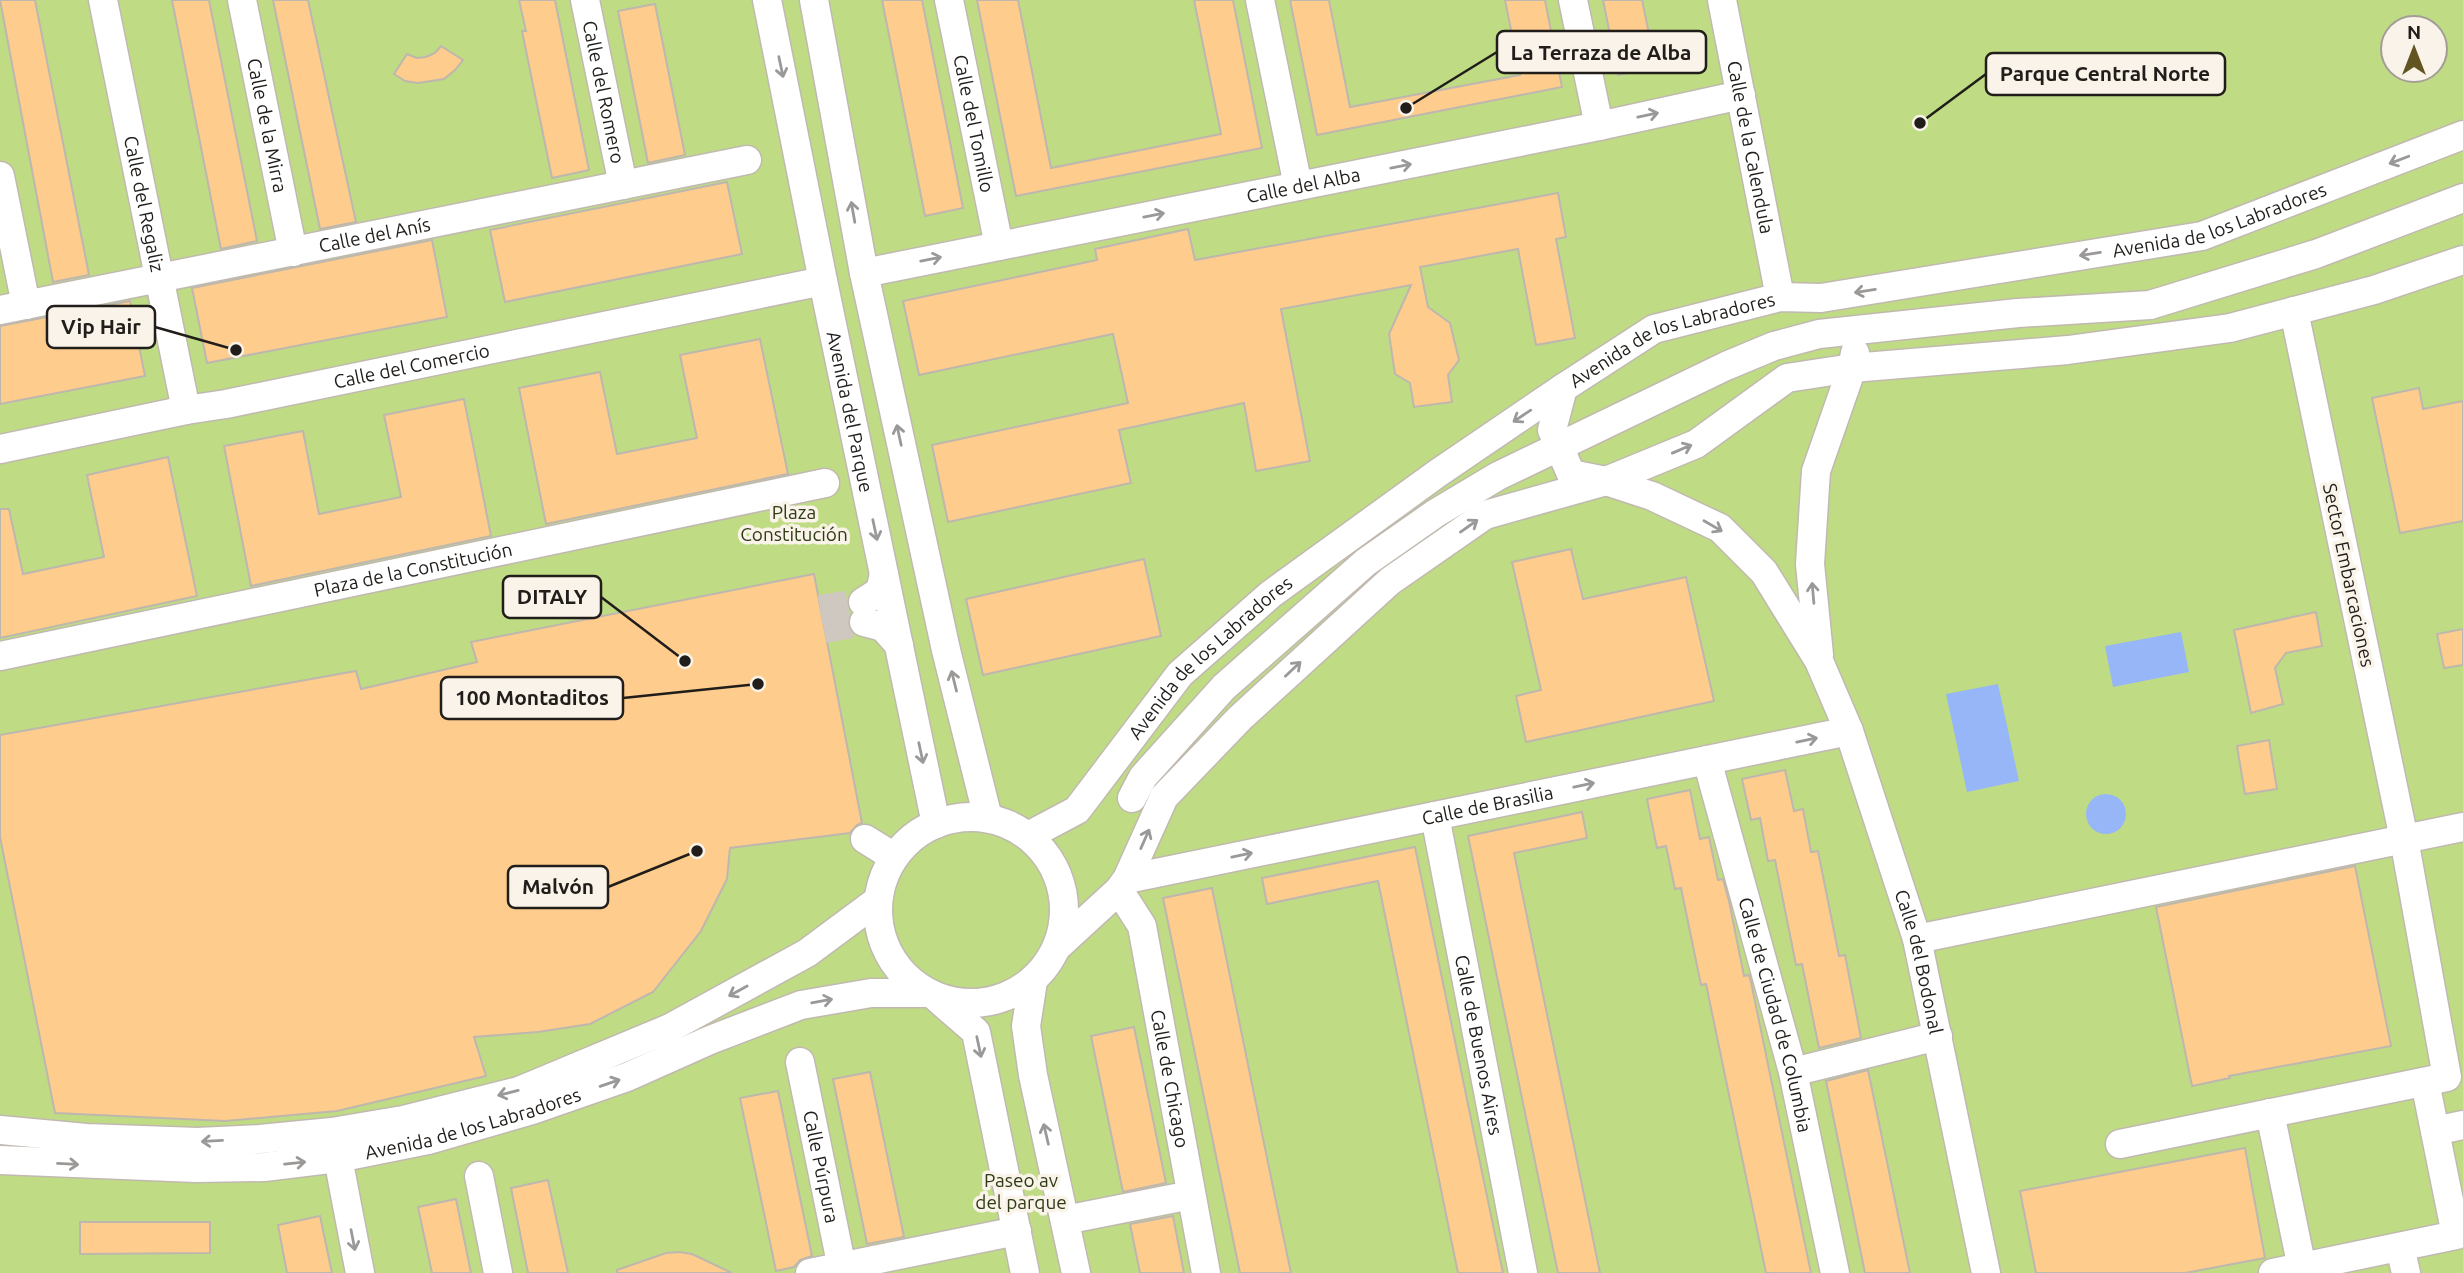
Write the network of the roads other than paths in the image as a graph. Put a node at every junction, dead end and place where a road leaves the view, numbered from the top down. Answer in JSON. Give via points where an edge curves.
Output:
{"nodes":[{"id":1,"x":103,"y":0,"type":"edge"},
{"id":2,"x":242,"y":0,"type":"edge"},
{"id":3,"x":585,"y":0,"type":"edge"},
{"id":4,"x":767,"y":0,"type":"edge"},
{"id":5,"x":814,"y":0,"type":"edge"},
{"id":6,"x":949,"y":0,"type":"edge"},
{"id":7,"x":1260,"y":0,"type":"edge"},
{"id":8,"x":1573,"y":0,"type":"edge"},
{"id":9,"x":1722,"y":0,"type":"edge"},
{"id":10,"x":1741,"y":95,"type":"junction"},
{"id":11,"x":1599,"y":126,"type":"junction"},
{"id":12,"x":2463,"y":135,"type":"edge"},
{"id":13,"x":747,"y":160,"type":"dead end"},
{"id":14,"x":0,"y":176,"type":"edge"},
{"id":15,"x":623,"y":185,"type":"junction"},
{"id":16,"x":1298,"y":186,"type":"junction"},
{"id":17,"x":2463,"y":198,"type":"edge"},
{"id":18,"x":999,"y":246,"type":"junction"},
{"id":19,"x":293,"y":251,"type":"junction"},
{"id":20,"x":2463,"y":260,"type":"edge"},
{"id":21,"x":864,"y":273,"type":"junction"},
{"id":22,"x":159,"y":278,"type":"junction"},
{"id":23,"x":823,"y":281,"type":"junction"},
{"id":24,"x":1780,"y":297,"type":"junction"},
{"id":25,"x":1821,"y":298,"type":"junction"},
{"id":26,"x":13,"y":308,"type":"edge"},
{"id":27,"x":2294,"y":311,"type":"junction"},
{"id":28,"x":1850,"y":331,"type":"junction"},
{"id":29,"x":1852,"y":368,"type":"junction"},
{"id":30,"x":1563,"y":388,"type":"junction"},
{"id":31,"x":186,"y":410,"type":"junction"},
{"id":32,"x":1559,"y":446,"type":"junction"},
{"id":33,"x":0,"y":449,"type":"edge"},
{"id":34,"x":1606,"y":481,"type":"junction"},
{"id":35,"x":825,"y":483,"type":"dead end"},
{"id":36,"x":884,"y":574,"type":"junction"},
{"id":37,"x":899,"y":645,"type":"junction"},
{"id":38,"x":0,"y":656,"type":"edge"},
{"id":39,"x":1819,"y":661,"type":"junction"},
{"id":40,"x":1849,"y":731,"type":"junction"},
{"id":41,"x":1707,"y":760,"type":"junction"},
{"id":42,"x":1132,"y":798,"type":"dead end"},
{"id":43,"x":1435,"y":816,"type":"junction"},
{"id":44,"x":988,"y":818,"type":"junction"},
{"id":45,"x":936,"y":824,"type":"junction"},
{"id":46,"x":2463,"y":827,"type":"edge"},
{"id":47,"x":1028,"y":836,"type":"junction"},
{"id":48,"x":865,"y":839,"type":"dead end"},
{"id":49,"x":2404,"y":839,"type":"junction"},
{"id":50,"x":894,"y":857,"type":"junction"},
{"id":51,"x":1123,"y":885,"type":"junction"},
{"id":52,"x":877,"y":901,"type":"junction"},
{"id":53,"x":1917,"y":939,"type":"junction"},
{"id":54,"x":1057,"y":947,"type":"junction"},
{"id":55,"x":1033,"y":981,"type":"junction"},
{"id":56,"x":932,"y":995,"type":"junction"},
{"id":57,"x":1938,"y":1036,"type":"junction"},
{"id":58,"x":800,"y":1062,"type":"dead end"},
{"id":59,"x":1793,"y":1072,"type":"junction"},
{"id":60,"x":2425,"y":1082,"type":"junction"},
{"id":61,"x":2270,"y":1113,"type":"junction"},
{"id":62,"x":2463,"y":1125,"type":"edge"},
{"id":63,"x":0,"y":1130,"type":"edge"},
{"id":64,"x":2435,"y":1131,"type":"junction"},
{"id":65,"x":2120,"y":1144,"type":"dead end"},
{"id":66,"x":338,"y":1158,"type":"junction"},
{"id":67,"x":0,"y":1160,"type":"edge"},
{"id":68,"x":479,"y":1176,"type":"dead end"},
{"id":69,"x":1191,"y":1195,"type":"junction"},
{"id":70,"x":1065,"y":1220,"type":"junction"},
{"id":71,"x":1017,"y":1231,"type":"junction"},
{"id":72,"x":2403,"y":1260,"type":"edge"},
{"id":73,"x":842,"y":1270,"type":"edge"},
{"id":74,"x":2303,"y":1270,"type":"edge"},
{"id":75,"x":360,"y":1273,"type":"edge"},
{"id":76,"x":498,"y":1273,"type":"edge"},
{"id":77,"x":810,"y":1273,"type":"edge"},
{"id":78,"x":1025,"y":1273,"type":"edge"},
{"id":79,"x":1076,"y":1273,"type":"edge"},
{"id":80,"x":1206,"y":1273,"type":"edge"},
{"id":81,"x":1523,"y":1273,"type":"edge"},
{"id":82,"x":1835,"y":1273,"type":"edge"},
{"id":83,"x":1986,"y":1273,"type":"edge"},
{"id":84,"x":2273,"y":1273,"type":"edge"}],
"edges":[{"from":1,"to":22,"type":"street","name":"Calle del Regaliz"},
{"from":2,"to":19,"type":"street","name":"Calle de la Mirra"},
{"from":3,"to":15,"type":"street","name":"Calle del Romero"},
{"from":4,"to":23,"type":"street","name":"Avenida del Parque","one_way":true},
{"from":21,"to":5,"type":"street","one_way":true},
{"from":6,"to":18,"type":"street","name":"Calle del Tomillo"},
{"from":7,"to":16,"type":"street"},
{"from":8,"to":11,"type":"street"},
{"from":9,"to":10,"type":"street","name":"Calle de la Calendula"},
{"from":11,"to":10,"type":"street","name":"Calle del Alba","one_way":true},
{"from":10,"to":24,"type":"street","name":"Calle de la Calendula"},
{"from":16,"to":11,"type":"street","name":"Calle del Alba","one_way":true},
{"from":12,"to":25,"type":"street","name":"Avenida de los Labradores","one_way":true,"via":[[2202,236]]},
{"from":13,"to":15,"type":"street","name":"Calle del Anís"},
{"from":14,"to":26,"type":"street"},
{"from":15,"to":19,"type":"street","name":"Calle del Anís"},
{"from":18,"to":16,"type":"street","name":"Calle del Alba","one_way":true},
{"from":17,"to":28,"type":"street","via":[[2316,254],[2150,305]]},
{"from":21,"to":18,"type":"street","name":"Calle del Alba","one_way":true},
{"from":19,"to":22,"type":"street","name":"Calle del Anís"},
{"from":20,"to":27,"type":"street"},
{"from":44,"to":21,"type":"street","one_way":true,"via":[[946,650]]},
{"from":22,"to":26,"type":"street","name":"Calle del Anís"},
{"from":22,"to":31,"type":"street","name":"Calle del Regaliz"},
{"from":23,"to":31,"type":"street","name":"Calle del Comercio"},
{"from":23,"to":36,"type":"street","name":"Avenida del Parque","one_way":true},
{"from":24,"to":25,"type":"street","name":"Avenida de los Labradores"},
{"from":24,"to":30,"type":"street","name":"Avenida de los Labradores","via":[[1654,329]]},
{"from":25,"to":28,"type":"street","via":[[1844,315]]},
{"from":27,"to":29,"type":"street","via":[[2230,328],[2068,350]]},
{"from":27,"to":49,"type":"street","name":"Sector Embarcaciones"},
{"from":28,"to":29,"type":"street","via":[[1856,348]]},
{"from":28,"to":32,"type":"street","via":[[1774,346]]},
{"from":34,"to":29,"type":"street","one_way":true,"via":[[1696,444],[1787,378]]},
{"from":39,"to":29,"type":"street","name":"Calle del Bodonal","one_way":true,"via":[[1811,564],[1816,471]]},
{"from":30,"to":32,"type":"street","via":[[1552,430]]},
{"from":30,"to":47,"type":"street","name":"Avenida de los Labradores","one_way":true,"via":[[1271,594],[1180,674],[1077,810]]},
{"from":31,"to":33,"type":"street","name":"Calle del Comercio"},
{"from":32,"to":34,"type":"street","name":"Calle del Bodonal","via":[[1571,474]]},
{"from":32,"to":42,"type":"street","via":[[1436,513],[1366,562],[1224,687],[1143,777]]},
{"from":34,"to":39,"type":"street","name":"Calle del Bodonal","one_way":true,"via":[[1652,496],[1720,528],[1764,572]]},
{"from":51,"to":34,"type":"street","one_way":true,"via":[[1164,797],[1240,718],[1390,581],[1485,515]]},
{"from":35,"to":38,"type":"street","name":"Plaza de la Constitución"},
{"from":36,"to":37,"type":"street","name":"Avenida del Parque"},
{"from":36,"to":37,"type":"street","via":[[880,591],[863,612]]},
{"from":37,"to":45,"type":"street","name":"Avenida del Parque","one_way":true},
{"from":39,"to":40,"type":"street","name":"Calle del Bodonal"},
{"from":41,"to":40,"type":"street","name":"Calle de Brasilia","one_way":true},
{"from":40,"to":53,"type":"street","name":"Calle del Bodonal"},
{"from":43,"to":41,"type":"street","name":"Calle de Brasilia","one_way":true},
{"from":41,"to":59,"type":"street","name":"Calle de Ciudad de Columbia"},
{"from":51,"to":43,"type":"street","name":"Calle de Brasilia","one_way":true},
{"from":43,"to":81,"type":"street","name":"Calle de Buenos Aires"},
{"from":44,"to":45,"type":"street","via":[[962,817]]},
{"from":44,"to":47,"type":"street"},
{"from":45,"to":50,"type":"street","via":[[914,836]]},
{"from":46,"to":49,"type":"street"},
{"from":47,"to":54,"type":"street","via":[[1049,859],[1062,887],[1064,917]]},
{"from":48,"to":50,"type":"street"},
{"from":49,"to":53,"type":"street"},
{"from":49,"to":60,"type":"street","name":"Sector Embarcaciones","via":[[2447,1077]]},
{"from":50,"to":52,"type":"street"},
{"from":51,"to":54,"type":"street"},
{"from":51,"to":69,"type":"street","name":"Calle de Chicago","via":[[1142,926]]},
{"from":52,"to":56,"type":"street","via":[[879,930],[890,959],[910,981]]},
{"from":52,"to":63,"type":"street","name":"Avenida de los Labradores","one_way":true,"via":[[807,953],[670,1028],[519,1091],[403,1120],[260,1139],[197,1142]]},
{"from":53,"to":57,"type":"street","name":"Calle del Bodonal"},
{"from":54,"to":55,"type":"street"},
{"from":55,"to":56,"type":"street","via":[[986,1003],[961,1003]]},
{"from":70,"to":55,"type":"street","one_way":true,"via":[[1026,1026]]},
{"from":66,"to":56,"type":"street","name":"Avenida de los Labradores","one_way":true,"via":[[428,1140],[532,1110],[627,1077],[802,1005],[872,993]]},
{"from":56,"to":71,"type":"street","one_way":true,"via":[[976,1032]]},
{"from":57,"to":59,"type":"street"},
{"from":57,"to":83,"type":"street","name":"Calle del Bodonal"},
{"from":58,"to":73,"type":"street","name":"Calle Púrpura"},
{"from":59,"to":82,"type":"street","name":"Calle de Ciudad de Columbia"},
{"from":60,"to":61,"type":"street","name":"Sector Embarcaciones"},
{"from":60,"to":64,"type":"street"},
{"from":61,"to":65,"type":"street","name":"Sector Embarcaciones"},
{"from":61,"to":74,"type":"street"},
{"from":62,"to":64,"type":"street"},
{"from":64,"to":72,"type":"street","via":[[2456,1236]]},
{"from":67,"to":66,"type":"street","name":"Avenida de los Labradores","one_way":true,"via":[[196,1168],[264,1167]]},
{"from":66,"to":75,"type":"street","one_way":true},
{"from":68,"to":76,"type":"street"},
{"from":69,"to":70,"type":"street"},
{"from":69,"to":80,"type":"street","name":"Calle de Chicago"},
{"from":70,"to":79,"type":"street"},
{"from":71,"to":73,"type":"street"},
{"from":71,"to":78,"type":"street"},
{"from":72,"to":74,"type":"street"},
{"from":73,"to":77,"type":"street"},
{"from":74,"to":84,"type":"street"}]}
